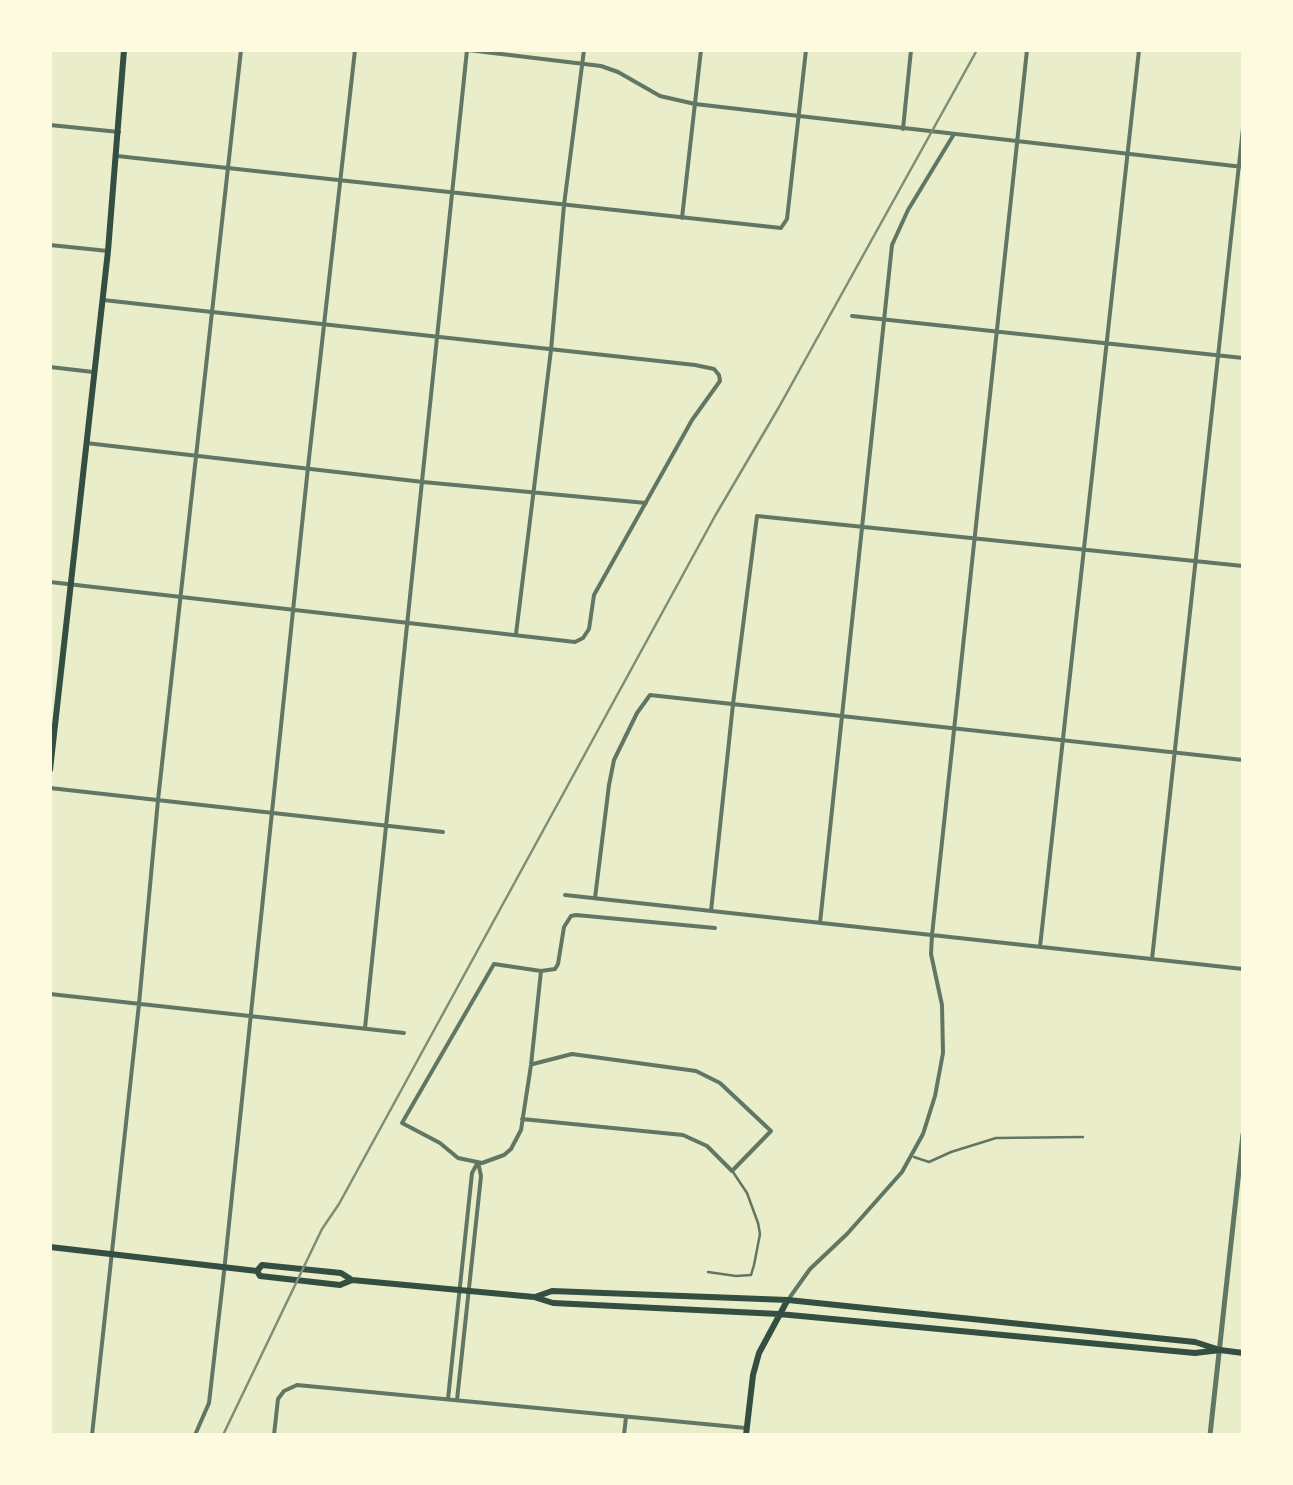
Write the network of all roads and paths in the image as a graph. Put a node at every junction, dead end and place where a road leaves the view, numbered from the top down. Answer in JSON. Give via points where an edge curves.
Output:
{"nodes":[{"id":1,"x":124,"y":50,"type":"edge"},
{"id":2,"x":242,"y":50,"type":"edge"},
{"id":3,"x":355,"y":50,"type":"edge"},
{"id":4,"x":468,"y":50,"type":"edge"},
{"id":5,"x":584,"y":50,"type":"edge"},
{"id":6,"x":702,"y":50,"type":"edge"},
{"id":7,"x":806,"y":50,"type":"edge"},
{"id":8,"x":911,"y":50,"type":"edge"},
{"id":9,"x":1026,"y":50,"type":"edge"},
{"id":10,"x":1139,"y":50,"type":"edge"},
{"id":11,"x":583,"y":63,"type":"junction"},
{"id":12,"x":695,"y":104,"type":"junction"},
{"id":13,"x":799,"y":115,"type":"junction"},
{"id":14,"x":50,"y":125,"type":"edge"},
{"id":15,"x":1243,"y":128,"type":"edge"},
{"id":16,"x":903,"y":129,"type":"junction"},
{"id":17,"x":119,"y":132,"type":"junction"},
{"id":18,"x":954,"y":134,"type":"junction"},
{"id":19,"x":1017,"y":141,"type":"junction"},
{"id":20,"x":1128,"y":155,"type":"junction"},
{"id":21,"x":117,"y":156,"type":"junction"},
{"id":22,"x":1241,"y":167,"type":"edge"},
{"id":23,"x":229,"y":168,"type":"junction"},
{"id":24,"x":340,"y":180,"type":"junction"},
{"id":25,"x":451,"y":192,"type":"junction"},
{"id":26,"x":564,"y":205,"type":"junction"},
{"id":27,"x":682,"y":218,"type":"junction"},
{"id":28,"x":50,"y":245,"type":"edge"},
{"id":29,"x":108,"y":251,"type":"junction"},
{"id":30,"x":103,"y":300,"type":"junction"},
{"id":31,"x":213,"y":312,"type":"junction"},
{"id":32,"x":852,"y":316,"type":"dead end"},
{"id":33,"x":883,"y":319,"type":"junction"},
{"id":34,"x":324,"y":325,"type":"junction"},
{"id":35,"x":996,"y":332,"type":"junction"},
{"id":36,"x":438,"y":337,"type":"junction"},
{"id":37,"x":1106,"y":344,"type":"junction"},
{"id":38,"x":551,"y":350,"type":"junction"},
{"id":39,"x":1218,"y":356,"type":"junction"},
{"id":40,"x":1243,"y":358,"type":"edge"},
{"id":41,"x":50,"y":368,"type":"edge"},
{"id":42,"x":93,"y":372,"type":"junction"},
{"id":43,"x":86,"y":443,"type":"junction"},
{"id":44,"x":196,"y":457,"type":"junction"},
{"id":45,"x":308,"y":467,"type":"junction"},
{"id":46,"x":423,"y":482,"type":"junction"},
{"id":47,"x":535,"y":491,"type":"junction"},
{"id":48,"x":646,"y":504,"type":"junction"},
{"id":49,"x":862,"y":527,"type":"junction"},
{"id":50,"x":974,"y":538,"type":"junction"},
{"id":51,"x":1084,"y":550,"type":"junction"},
{"id":52,"x":1196,"y":561,"type":"junction"},
{"id":53,"x":1243,"y":566,"type":"edge"},
{"id":54,"x":50,"y":582,"type":"edge"},
{"id":55,"x":70,"y":585,"type":"junction"},
{"id":56,"x":180,"y":598,"type":"junction"},
{"id":57,"x":294,"y":610,"type":"junction"},
{"id":58,"x":408,"y":623,"type":"junction"},
{"id":59,"x":516,"y":634,"type":"junction"},
{"id":60,"x":733,"y":704,"type":"junction"},
{"id":61,"x":842,"y":716,"type":"junction"},
{"id":62,"x":954,"y":728,"type":"junction"},
{"id":63,"x":1062,"y":740,"type":"junction"},
{"id":64,"x":1174,"y":752,"type":"junction"},
{"id":65,"x":1243,"y":760,"type":"edge"},
{"id":66,"x":50,"y":770,"type":"edge"},
{"id":67,"x":50,"y":788,"type":"edge"},
{"id":68,"x":158,"y":800,"type":"junction"},
{"id":69,"x":274,"y":813,"type":"junction"},
{"id":70,"x":386,"y":826,"type":"junction"},
{"id":71,"x":444,"y":832,"type":"dead end"},
{"id":72,"x":565,"y":895,"type":"dead end"},
{"id":73,"x":595,"y":898,"type":"junction"},
{"id":74,"x":711,"y":911,"type":"junction"},
{"id":75,"x":820,"y":922,"type":"junction"},
{"id":76,"x":715,"y":928,"type":"dead end"},
{"id":77,"x":932,"y":935,"type":"junction"},
{"id":78,"x":1040,"y":946,"type":"junction"},
{"id":79,"x":1152,"y":959,"type":"junction"},
{"id":80,"x":1243,"y":969,"type":"edge"},
{"id":81,"x":541,"y":971,"type":"junction"},
{"id":82,"x":50,"y":994,"type":"edge"},
{"id":83,"x":139,"y":1004,"type":"junction"},
{"id":84,"x":251,"y":1016,"type":"junction"},
{"id":85,"x":365,"y":1028,"type":"junction"},
{"id":86,"x":404,"y":1033,"type":"dead end"},
{"id":87,"x":531,"y":1065,"type":"junction"},
{"id":88,"x":522,"y":1118,"type":"junction"},
{"id":89,"x":1243,"y":1134,"type":"edge"},
{"id":90,"x":1083,"y":1136,"type":"dead end"},
{"id":91,"x":1242,"y":1154,"type":"edge"},
{"id":92,"x":912,"y":1156,"type":"junction"},
{"id":93,"x":478,"y":1162,"type":"junction"},
{"id":94,"x":732,"y":1170,"type":"junction"},
{"id":95,"x":464,"y":1244,"type":"junction"},
{"id":96,"x":474,"y":1245,"type":"junction"},
{"id":97,"x":50,"y":1247,"type":"edge"},
{"id":98,"x":111,"y":1254,"type":"junction"},
{"id":99,"x":224,"y":1267,"type":"junction"},
{"id":100,"x":708,"y":1272,"type":"dead end"},
{"id":101,"x":458,"y":1292,"type":"junction"},
{"id":102,"x":468,"y":1292,"type":"junction"},
{"id":103,"x":534,"y":1297,"type":"junction"},
{"id":104,"x":788,"y":1300,"type":"junction"},
{"id":105,"x":898,"y":1311,"type":"junction"},
{"id":106,"x":779,"y":1314,"type":"junction"},
{"id":107,"x":896,"y":1324,"type":"junction"},
{"id":108,"x":1060,"y":1327,"type":"junction"},
{"id":109,"x":1058,"y":1340,"type":"junction"},
{"id":110,"x":1220,"y":1350,"type":"junction"},
{"id":111,"x":1243,"y":1353,"type":"edge"},
{"id":112,"x":448,"y":1400,"type":"junction"},
{"id":113,"x":457,"y":1400,"type":"junction"},
{"id":114,"x":626,"y":1417,"type":"junction"},
{"id":115,"x":746,"y":1432,"type":"edge"},
{"id":116,"x":92,"y":1435,"type":"edge"},
{"id":117,"x":195,"y":1435,"type":"edge"},
{"id":118,"x":274,"y":1435,"type":"edge"},
{"id":119,"x":624,"y":1435,"type":"edge"},
{"id":120,"x":1210,"y":1435,"type":"edge"}],
"edges":[{"from":1,"to":17,"type":"main road"},
{"from":2,"to":23,"type":"street"},
{"from":3,"to":24,"type":"street"},
{"from":4,"to":11,"type":"street"},
{"from":4,"to":25,"type":"street"},
{"from":5,"to":11,"type":"street"},
{"from":6,"to":12,"type":"street"},
{"from":7,"to":13,"type":"street"},
{"from":8,"to":16,"type":"street"},
{"from":9,"to":19,"type":"street"},
{"from":10,"to":20,"type":"street"},
{"from":11,"to":12,"type":"street"},
{"from":11,"to":26,"type":"street"},
{"from":12,"to":13,"type":"street"},
{"from":12,"to":27,"type":"street"},
{"from":13,"to":16,"type":"street"},
{"from":13,"to":27,"type":"street","via":[[781,228]]},
{"from":14,"to":17,"type":"street"},
{"from":15,"to":22,"type":"street"},
{"from":16,"to":18,"type":"street"},
{"from":17,"to":21,"type":"main road"},
{"from":18,"to":19,"type":"street"},
{"from":18,"to":33,"type":"street","via":[[898,228]]},
{"from":19,"to":20,"type":"street"},
{"from":19,"to":35,"type":"street"},
{"from":20,"to":22,"type":"street"},
{"from":20,"to":37,"type":"street"},
{"from":21,"to":23,"type":"street"},
{"from":21,"to":29,"type":"main road"},
{"from":22,"to":39,"type":"street"},
{"from":23,"to":24,"type":"street"},
{"from":23,"to":31,"type":"street"},
{"from":24,"to":25,"type":"street"},
{"from":24,"to":34,"type":"street"},
{"from":25,"to":26,"type":"street"},
{"from":25,"to":36,"type":"street"},
{"from":26,"to":27,"type":"street"},
{"from":26,"to":38,"type":"street"},
{"from":28,"to":29,"type":"street"},
{"from":29,"to":30,"type":"main road"},
{"from":30,"to":31,"type":"street"},
{"from":30,"to":42,"type":"main road"},
{"from":31,"to":34,"type":"street"},
{"from":31,"to":44,"type":"street"},
{"from":32,"to":33,"type":"street"},
{"from":33,"to":35,"type":"street"},
{"from":33,"to":49,"type":"street"},
{"from":34,"to":36,"type":"street"},
{"from":34,"to":45,"type":"street"},
{"from":35,"to":37,"type":"street"},
{"from":35,"to":50,"type":"street"},
{"from":36,"to":38,"type":"street"},
{"from":36,"to":46,"type":"street"},
{"from":37,"to":39,"type":"street"},
{"from":37,"to":51,"type":"street"},
{"from":38,"to":47,"type":"street"},
{"from":38,"to":48,"type":"street","via":[[695,366],[719,375]]},
{"from":39,"to":40,"type":"street"},
{"from":39,"to":52,"type":"street"},
{"from":41,"to":42,"type":"street"},
{"from":42,"to":43,"type":"main road"},
{"from":43,"to":44,"type":"street"},
{"from":43,"to":55,"type":"main road"},
{"from":44,"to":45,"type":"street"},
{"from":44,"to":56,"type":"street"},
{"from":45,"to":46,"type":"street"},
{"from":45,"to":57,"type":"street"},
{"from":46,"to":47,"type":"street"},
{"from":46,"to":58,"type":"street"},
{"from":47,"to":48,"type":"street"},
{"from":47,"to":59,"type":"street"},
{"from":48,"to":59,"type":"street","via":[[594,595],[584,638],[565,642]]},
{"from":49,"to":50,"type":"street"},
{"from":49,"to":60,"type":"street","via":[[757,516]]},
{"from":49,"to":61,"type":"street"},
{"from":50,"to":51,"type":"street"},
{"from":50,"to":62,"type":"street"},
{"from":51,"to":52,"type":"street"},
{"from":51,"to":63,"type":"street"},
{"from":52,"to":53,"type":"street"},
{"from":52,"to":64,"type":"street"},
{"from":54,"to":55,"type":"street"},
{"from":55,"to":56,"type":"street"},
{"from":55,"to":66,"type":"main road"},
{"from":56,"to":57,"type":"street"},
{"from":56,"to":68,"type":"street"},
{"from":57,"to":58,"type":"street"},
{"from":57,"to":69,"type":"street"},
{"from":58,"to":59,"type":"street"},
{"from":58,"to":70,"type":"street"},
{"from":60,"to":61,"type":"street"},
{"from":60,"to":73,"type":"street","via":[[650,695],[636,713],[614,760]]},
{"from":60,"to":74,"type":"street"},
{"from":61,"to":62,"type":"street"},
{"from":61,"to":75,"type":"street"},
{"from":62,"to":63,"type":"street"},
{"from":62,"to":77,"type":"street"},
{"from":63,"to":64,"type":"street"},
{"from":63,"to":78,"type":"street"},
{"from":64,"to":65,"type":"street"},
{"from":64,"to":79,"type":"street"},
{"from":67,"to":68,"type":"street"},
{"from":68,"to":69,"type":"street"},
{"from":68,"to":83,"type":"street"},
{"from":69,"to":70,"type":"street"},
{"from":69,"to":84,"type":"street"},
{"from":70,"to":71,"type":"street"},
{"from":70,"to":85,"type":"street"},
{"from":72,"to":73,"type":"street"},
{"from":73,"to":74,"type":"street"},
{"from":74,"to":75,"type":"street"},
{"from":75,"to":77,"type":"street"},
{"from":76,"to":81,"type":"street","via":[[571,916],[558,964]]},
{"from":77,"to":78,"type":"street"},
{"from":77,"to":92,"type":"street","via":[[942,1053],[935,1096]]},
{"from":78,"to":79,"type":"street"},
{"from":79,"to":80,"type":"street"},
{"from":81,"to":87,"type":"street"},
{"from":81,"to":93,"type":"street","via":[[494,964],[402,1123],[458,1158]]},
{"from":82,"to":83,"type":"street"},
{"from":83,"to":84,"type":"street"},
{"from":83,"to":98,"type":"street"},
{"from":84,"to":85,"type":"street"},
{"from":84,"to":99,"type":"street"},
{"from":85,"to":86,"type":"street"},
{"from":87,"to":88,"type":"street"},
{"from":87,"to":94,"type":"street","via":[[572,1054],[696,1071],[720,1082],[770,1131]]},
{"from":88,"to":93,"type":"street","via":[[511,1149]]},
{"from":88,"to":94,"type":"street","via":[[683,1136],[708,1146]]},
{"from":89,"to":91,"type":"street"},
{"from":90,"to":92,"type":"lane","via":[[996,1138],[929,1162]]},
{"from":91,"to":110,"type":"street"},
{"from":92,"to":104,"type":"street"},
{"from":93,"to":95,"type":"street"},
{"from":93,"to":96,"type":"street"},
{"from":94,"to":100,"type":"lane","via":[[760,1234],[754,1265],[751,1274]]},
{"from":95,"to":96,"type":"street"},
{"from":95,"to":101,"type":"street"},
{"from":96,"to":102,"type":"street"},
{"from":97,"to":98,"type":"main road"},
{"from":98,"to":99,"type":"main road"},
{"from":98,"to":116,"type":"street"},
{"from":99,"to":101,"type":"main road","via":[[340,1285],[352,1280]]},
{"from":99,"to":117,"type":"street","via":[[208,1403]]},
{"from":101,"to":102,"type":"main road"},
{"from":101,"to":112,"type":"street"},
{"from":102,"to":103,"type":"main road"},
{"from":102,"to":113,"type":"street"},
{"from":103,"to":104,"type":"main road","via":[[552,1290]]},
{"from":103,"to":106,"type":"main road"},
{"from":104,"to":105,"type":"main road"},
{"from":104,"to":106,"type":"main road"},
{"from":105,"to":107,"type":"main road"},
{"from":105,"to":108,"type":"main road"},
{"from":106,"to":107,"type":"main road"},
{"from":106,"to":115,"type":"main road","via":[[759,1352]]},
{"from":107,"to":109,"type":"main road"},
{"from":108,"to":109,"type":"main road"},
{"from":108,"to":110,"type":"main road"},
{"from":109,"to":110,"type":"main road"},
{"from":110,"to":111,"type":"main road"},
{"from":110,"to":120,"type":"street"},
{"from":112,"to":113,"type":"street"},
{"from":112,"to":118,"type":"street","via":[[298,1385],[278,1399]]},
{"from":113,"to":114,"type":"street"},
{"from":114,"to":115,"type":"street"},
{"from":114,"to":119,"type":"street"}]}
